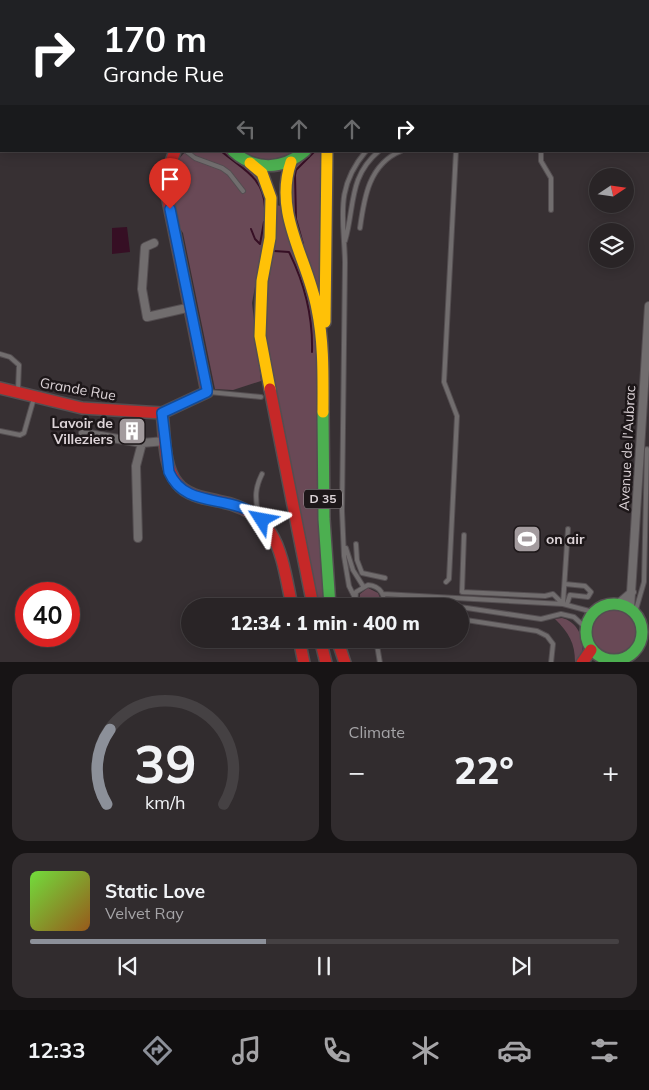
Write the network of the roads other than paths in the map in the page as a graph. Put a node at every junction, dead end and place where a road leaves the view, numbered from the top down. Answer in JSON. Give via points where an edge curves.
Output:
{"nodes":[{"id":1,"x":187,"y":152,"type":"edge"},
{"id":2,"x":234,"y":152,"type":"edge"},
{"id":3,"x":304,"y":152,"type":"edge"},
{"id":4,"x":328,"y":152,"type":"edge"},
{"id":5,"x":365,"y":152,"type":"edge"},
{"id":6,"x":378,"y":152,"type":"edge"},
{"id":7,"x":399,"y":152,"type":"edge"},
{"id":8,"x":456,"y":152,"type":"edge"},
{"id":9,"x":541,"y":152,"type":"edge"},
{"id":10,"x":176,"y":153,"type":"edge"},
{"id":11,"x":291,"y":162,"type":"junction"},
{"id":12,"x":250,"y":163,"type":"junction"},
{"id":13,"x":243,"y":191,"type":"dead end"},
{"id":14,"x":551,"y":210,"type":"dead end"},
{"id":15,"x":360,"y":228,"type":"dead end"},
{"id":16,"x":154,"y":243,"type":"dead end"},
{"id":17,"x":344,"y":244,"type":"junction"},
{"id":18,"x":649,"y":306,"type":"edge"},
{"id":19,"x":191,"y":308,"type":"junction"},
{"id":20,"x":322,"y":347,"type":"junction"},
{"id":21,"x":0,"y":354,"type":"edge"},
{"id":22,"x":0,"y":388,"type":"edge"},
{"id":23,"x":17,"y":392,"type":"junction"},
{"id":24,"x":207,"y":392,"type":"junction"},
{"id":25,"x":34,"y":396,"type":"junction"},
{"id":26,"x":261,"y":397,"type":"dead end"},
{"id":27,"x":162,"y":413,"type":"junction"},
{"id":28,"x":0,"y":431,"type":"edge"},
{"id":29,"x":83,"y":433,"type":"dead end"},
{"id":30,"x":166,"y":441,"type":"junction"},
{"id":31,"x":142,"y":443,"type":"junction"},
{"id":32,"x":649,"y":443,"type":"edge"},
{"id":33,"x":643,"y":449,"type":"junction"},
{"id":34,"x":262,"y":474,"type":"dead end"},
{"id":35,"x":259,"y":517,"type":"junction"},
{"id":36,"x":568,"y":529,"type":"dead end"},
{"id":37,"x":464,"y":535,"type":"dead end"},
{"id":38,"x":138,"y":538,"type":"dead end"},
{"id":39,"x":345,"y":543,"type":"junction"},
{"id":40,"x":356,"y":544,"type":"dead end"},
{"id":41,"x":385,"y":578,"type":"dead end"},
{"id":42,"x":446,"y":582,"type":"dead end"},
{"id":43,"x":564,"y":584,"type":"junction"},
{"id":44,"x":364,"y":586,"type":"junction"},
{"id":45,"x":632,"y":592,"type":"junction"},
{"id":46,"x":383,"y":594,"type":"junction"},
{"id":47,"x":354,"y":596,"type":"joint"},
{"id":48,"x":290,"y":598,"type":"edge"},
{"id":49,"x":312,"y":598,"type":"edge"},
{"id":50,"x":329,"y":598,"type":"edge"},
{"id":51,"x":383,"y":598,"type":"edge"},
{"id":52,"x":565,"y":604,"type":"junction"},
{"id":53,"x":618,"y":604,"type":"junction"},
{"id":54,"x":469,"y":608,"type":"edge"},
{"id":55,"x":593,"y":612,"type":"junction"},
{"id":56,"x":638,"y":614,"type":"edge"},
{"id":57,"x":469,"y":620,"type":"edge"},
{"id":58,"x":586,"y":627,"type":"junction"},
{"id":59,"x":645,"y":638,"type":"edge"},
{"id":60,"x":301,"y":648,"type":"edge"},
{"id":61,"x":322,"y":648,"type":"edge"},
{"id":62,"x":340,"y":648,"type":"edge"},
{"id":63,"x":378,"y":648,"type":"edge"},
{"id":64,"x":591,"y":650,"type":"junction"},
{"id":65,"x":632,"y":658,"type":"edge"},
{"id":66,"x":380,"y":661,"type":"edge"},
{"id":67,"x":612,"y":661,"type":"edge"},
{"id":68,"x":304,"y":662,"type":"edge"},
{"id":69,"x":326,"y":662,"type":"edge"},
{"id":70,"x":345,"y":662,"type":"edge"},
{"id":71,"x":386,"y":662,"type":"edge"},
{"id":72,"x":551,"y":662,"type":"edge"},
{"id":73,"x":582,"y":662,"type":"edge"}],
"edges":[{"from":1,"to":13,"type":"lane","via":[[222,168]]},
{"from":2,"to":12,"type":"main road"},
{"from":3,"to":11,"type":"main road"},
{"from":4,"to":20,"type":"main road"},
{"from":5,"to":17,"type":"lane","via":[[348,178],[343,202]]},
{"from":6,"to":17,"type":"lane","via":[[362,169],[354,187]]},
{"from":7,"to":15,"type":"lane","via":[[382,163],[371,179],[364,195]]},
{"from":8,"to":42,"type":"lane","via":[[444,382],[457,416],[449,578]]},
{"from":9,"to":14,"type":"lane","via":[[541,161],[552,178]]},
{"from":10,"to":19,"type":"main road","via":[[167,173],[166,190]]},
{"from":11,"to":12,"type":"main road","via":[[270,166]]},
{"from":11,"to":20,"type":"main road","number":"D 35","via":[[286,193],[288,220],[313,291]]},
{"from":12,"to":49,"type":"main road","number":"D 35","via":[[262,174],[271,198],[260,336]]},
{"from":16,"to":19,"type":"street","via":[[145,247],[142,289],[147,316]]},
{"from":17,"to":39,"type":"lane","via":[[342,494]]},
{"from":18,"to":33,"type":"street","name":"Avenue de l'Aubrac"},
{"from":19,"to":24,"type":"main road"},
{"from":20,"to":50,"type":"main road","number":"D 35","via":[[323,529]]},
{"from":21,"to":23,"type":"lane","via":[[19,365]]},
{"from":22,"to":23,"type":"main road","name":"Grande Rue"},
{"from":23,"to":25,"type":"main road","name":"Grande Rue"},
{"from":24,"to":26,"type":"lane"},
{"from":24,"to":27,"type":"main road","name":"Grande Rue"},
{"from":25,"to":27,"type":"main road","name":"Grande Rue","via":[[106,411]]},
{"from":25,"to":28,"type":"lane","via":[[24,433]]},
{"from":27,"to":30,"type":"main road"},
{"from":29,"to":31,"type":"street"},
{"from":30,"to":31,"type":"street"},
{"from":30,"to":35,"type":"main road","via":[[169,472],[179,488],[194,496],[243,506]]},
{"from":31,"to":38,"type":"street","via":[[136,466]]},
{"from":32,"to":33,"type":"lane"},
{"from":33,"to":45,"type":"street","name":"Avenue de l'Aubrac"},
{"from":33,"to":56,"type":"lane","via":[[644,582]]},
{"from":34,"to":35,"type":"lane","via":[[255,492]]},
{"from":35,"to":48,"type":"main road","via":[[277,546]]},
{"from":36,"to":43,"type":"lane"},
{"from":37,"to":52,"type":"lane","via":[[462,592],[553,594]]},
{"from":39,"to":44,"type":"lane","via":[[353,570]]},
{"from":39,"to":47,"type":"lane","via":[[345,564]]},
{"from":40,"to":41,"type":"lane","via":[[362,573]]},
{"from":43,"to":52,"type":"lane"},
{"from":43,"to":52,"type":"lane","via":[[584,586],[590,592],[588,597],[570,595]]},
{"from":44,"to":46,"type":"lane","via":[[377,587]]},
{"from":44,"to":47,"type":"lane"},
{"from":45,"to":53,"type":"street"},
{"from":45,"to":56,"type":"street","name":"Avenue de l'Aubrac"},
{"from":46,"to":51,"type":"lane"},
{"from":46,"to":52,"type":"lane"},
{"from":52,"to":55,"type":"lane"},
{"from":53,"to":55,"type":"main road","via":[[602,606]]},
{"from":53,"to":56,"type":"main road"},
{"from":54,"to":58,"type":"lane","via":[[541,619],[561,614],[574,617]]},
{"from":55,"to":58,"type":"main road"},
{"from":56,"to":59,"type":"main road"},
{"from":57,"to":72,"type":"lane","via":[[537,631],[547,636],[553,644]]},
{"from":58,"to":64,"type":"main road"},
{"from":59,"to":65,"type":"main road"},
{"from":60,"to":68,"type":"main road"},
{"from":61,"to":69,"type":"main road"},
{"from":62,"to":70,"type":"main road"},
{"from":63,"to":66,"type":"lane"},
{"from":64,"to":67,"type":"main road"},
{"from":64,"to":73,"type":"main road"},
{"from":65,"to":67,"type":"main road"},
{"from":66,"to":71,"type":"lane"}]}
